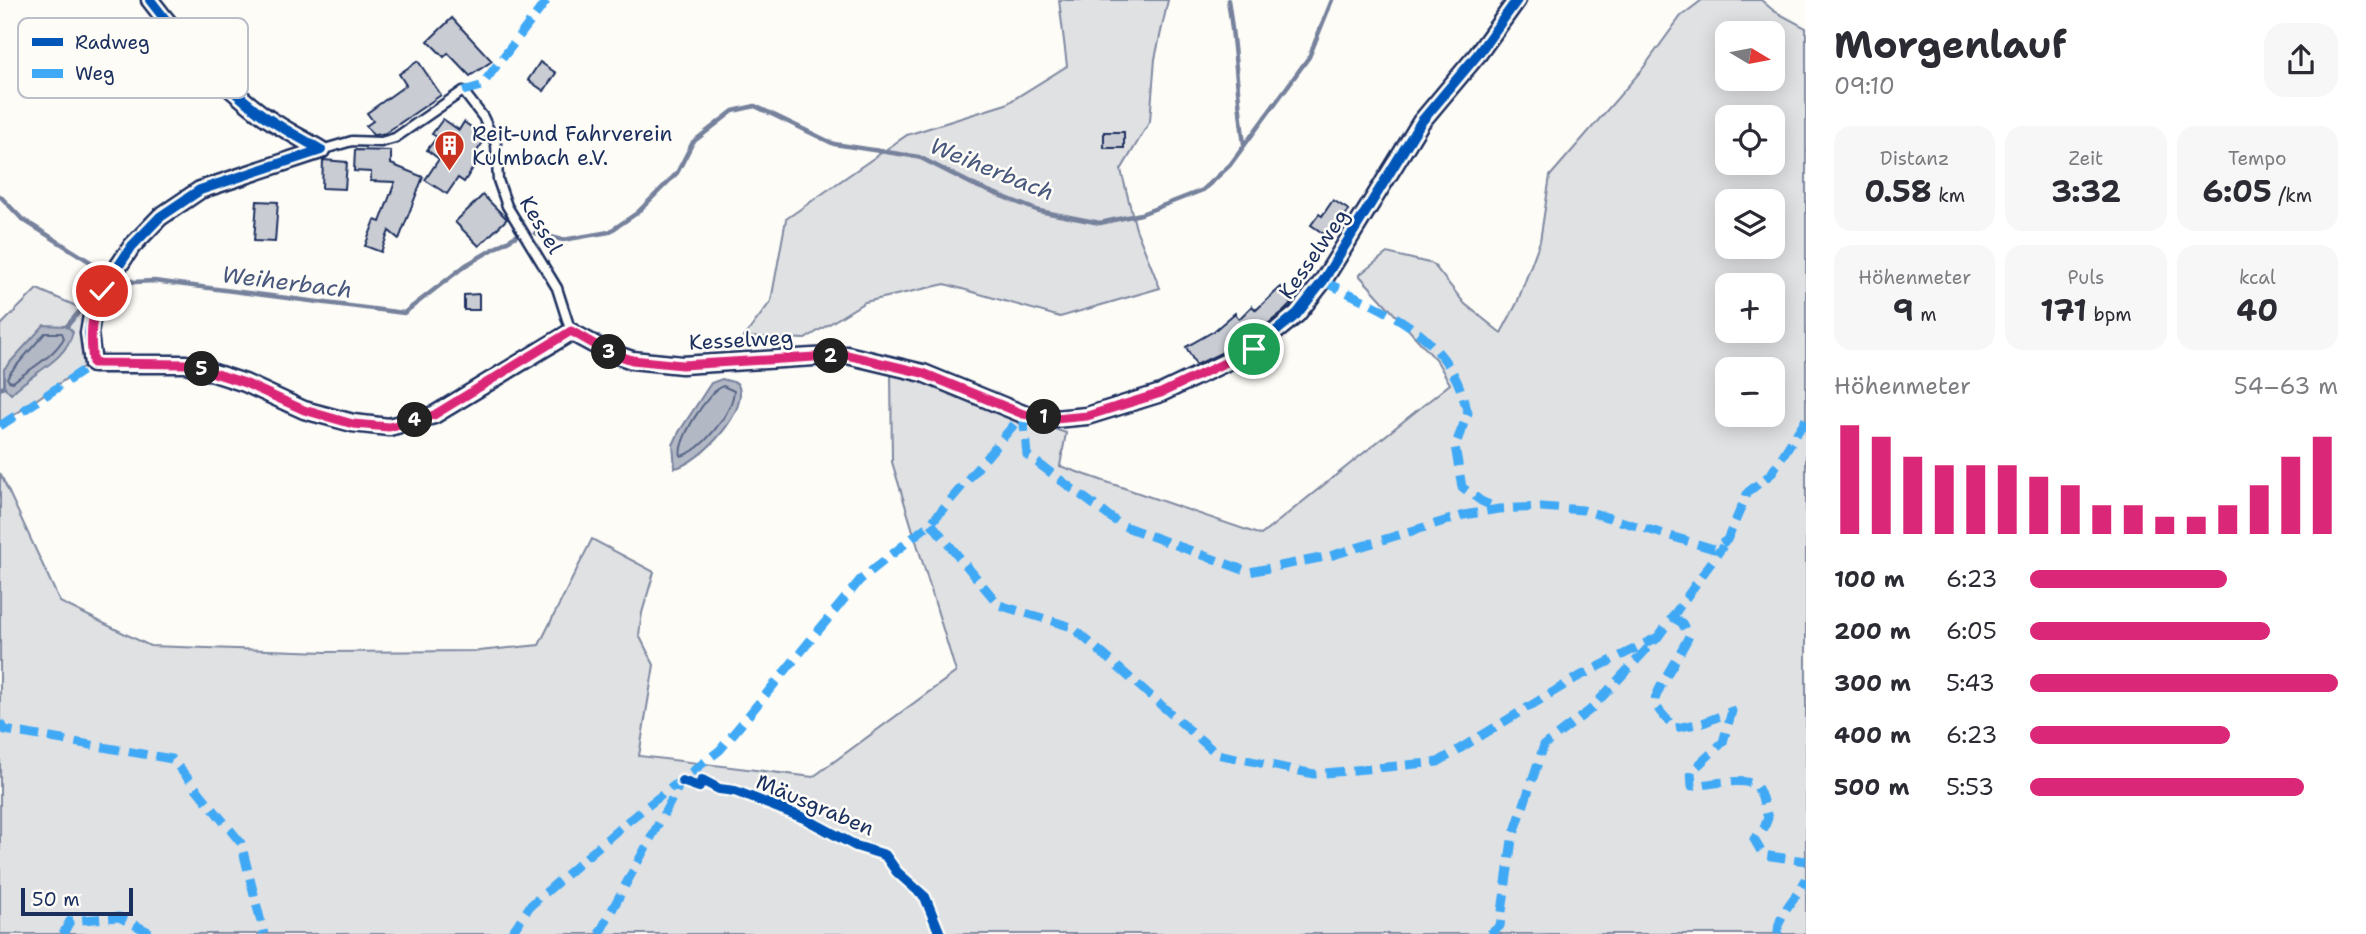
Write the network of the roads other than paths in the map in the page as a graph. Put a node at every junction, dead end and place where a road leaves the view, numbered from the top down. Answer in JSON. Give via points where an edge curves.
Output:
{"nodes":[{"id":1,"x":150,"y":0,"type":"edge"},
{"id":2,"x":1517,"y":0,"type":"edge"},
{"id":3,"x":163,"y":18,"type":"edge"},
{"id":4,"x":243,"y":98,"type":"edge"},
{"id":5,"x":321,"y":150,"type":"junction"},
{"id":6,"x":571,"y":331,"type":"junction"}],
"edges":[{"from":1,"to":3,"type":"street"},
{"from":2,"to":6,"type":"street","name":"Kesselweg","via":[[1421,122],[1337,260],[1297,314],[1254,349],[1161,393],[1087,416],[1055,419],[1023,414],[923,373],[847,355],[682,365],[632,360]]},
{"from":4,"to":5,"type":"street"},
{"from":5,"to":6,"type":"lane","name":"Kessel","via":[[352,141],[395,138],[463,91],[483,117],[496,145],[498,180],[507,206],[557,288]]},
{"from":5,"to":6,"type":"street","via":[[200,190],[160,217],[132,246],[93,310],[89,333],[93,363],[186,364],[245,383],[304,410],[353,424],[389,427],[434,415]]}]}
